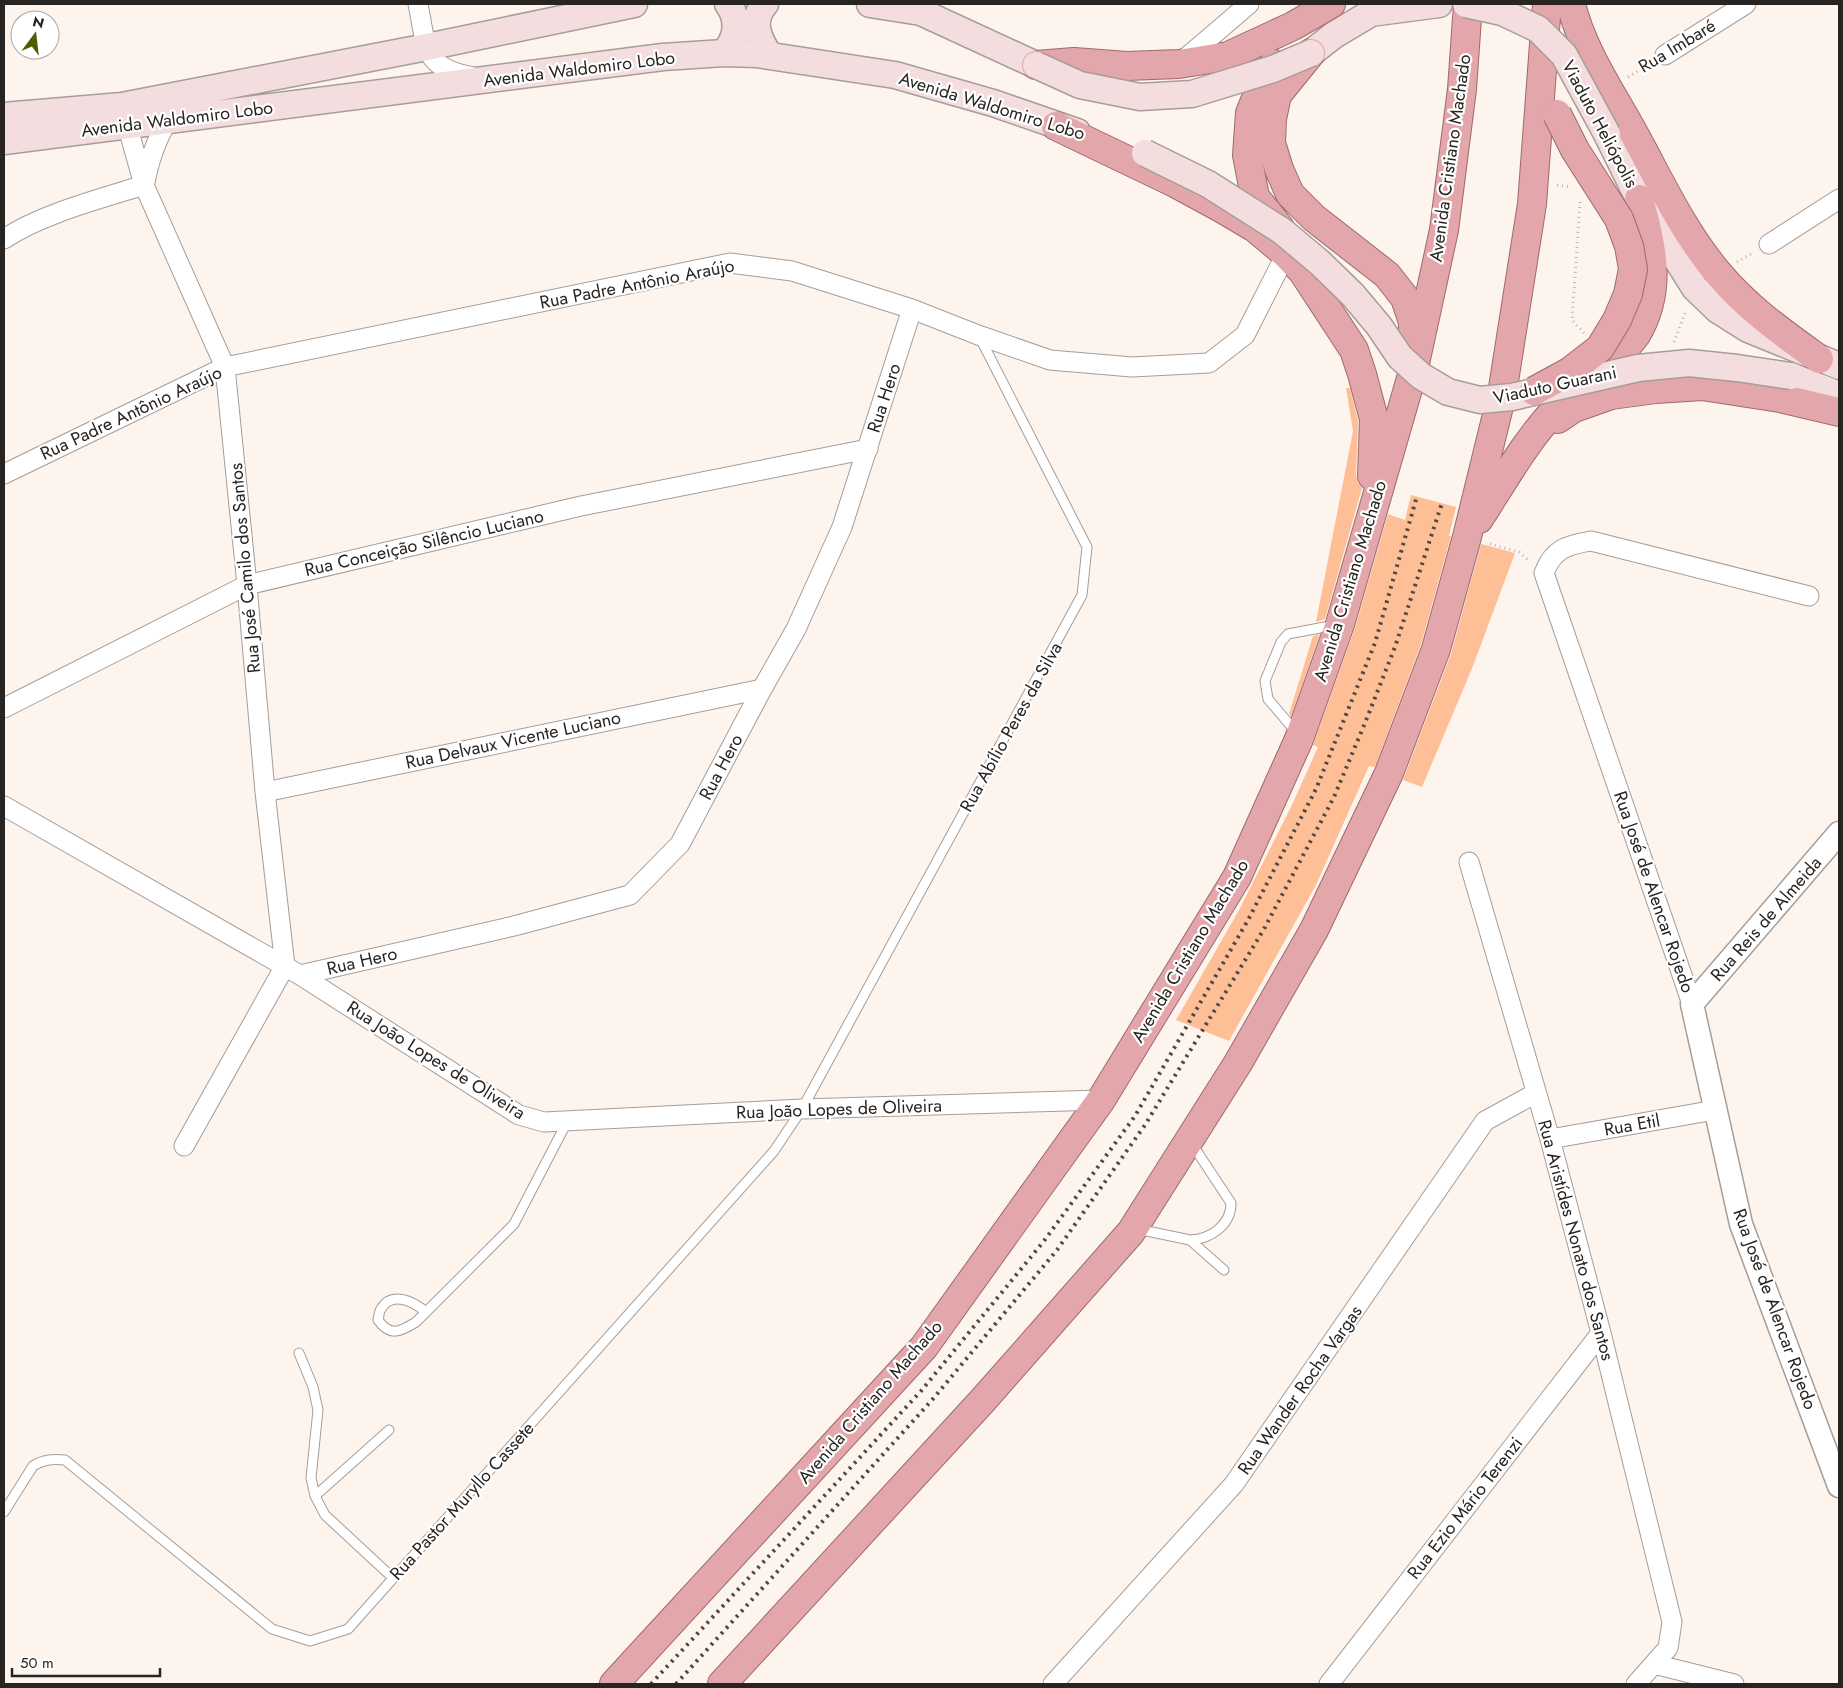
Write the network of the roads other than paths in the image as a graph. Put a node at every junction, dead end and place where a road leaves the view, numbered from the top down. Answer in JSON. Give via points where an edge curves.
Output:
{"nodes":[{"id":1,"x":418,"y":4,"type":"edge"},
{"id":2,"x":634,"y":4,"type":"edge"},
{"id":3,"x":728,"y":4,"type":"edge"},
{"id":4,"x":765,"y":4,"type":"edge"},
{"id":5,"x":870,"y":4,"type":"edge"},
{"id":6,"x":1249,"y":4,"type":"edge"},
{"id":7,"x":1331,"y":4,"type":"edge"},
{"id":8,"x":1336,"y":4,"type":"edge"},
{"id":9,"x":1438,"y":4,"type":"edge"},
{"id":10,"x":1467,"y":4,"type":"edge"},
{"id":11,"x":1547,"y":4,"type":"edge"},
{"id":12,"x":1571,"y":4,"type":"edge"},
{"id":13,"x":1746,"y":4,"type":"edge"},
{"id":14,"x":925,"y":8,"type":"edge"},
{"id":15,"x":427,"y":47,"type":"junction"},
{"id":16,"x":724,"y":53,"type":"junction"},
{"id":17,"x":1311,"y":53,"type":"junction"},
{"id":18,"x":1664,"y":55,"type":"road end"},
{"id":19,"x":770,"y":56,"type":"junction"},
{"id":20,"x":1179,"y":64,"type":"junction"},
{"id":21,"x":1036,"y":65,"type":"junction"},
{"id":22,"x":1542,"y":77,"type":"junction"},
{"id":23,"x":506,"y":78,"type":"junction"},
{"id":24,"x":4,"y":116,"type":"edge"},
{"id":25,"x":125,"y":116,"type":"junction"},
{"id":26,"x":167,"y":121,"type":"junction"},
{"id":27,"x":1056,"y":126,"type":"junction"},
{"id":28,"x":4,"y":141,"type":"edge"},
{"id":29,"x":1145,"y":153,"type":"joint"},
{"id":30,"x":144,"y":185,"type":"junction"},
{"id":31,"x":1639,"y":199,"type":"junction"},
{"id":32,"x":1839,"y":199,"type":"edge"},
{"id":33,"x":4,"y":239,"type":"edge"},
{"id":34,"x":1284,"y":243,"type":"junction"},
{"id":35,"x":1769,"y":244,"type":"dead end"},
{"id":36,"x":912,"y":309,"type":"junction"},
{"id":37,"x":978,"y":335,"type":"junction"},
{"id":38,"x":1829,"y":362,"type":"edge"},
{"id":39,"x":225,"y":368,"type":"junction"},
{"id":40,"x":1414,"y":368,"type":"junction"},
{"id":41,"x":1534,"y":391,"type":"junction"},
{"id":42,"x":1839,"y":395,"type":"edge"},
{"id":43,"x":1839,"y":412,"type":"edge"},
{"id":44,"x":1535,"y":432,"type":"junction"},
{"id":45,"x":868,"y":449,"type":"junction"},
{"id":46,"x":4,"y":474,"type":"edge"},
{"id":47,"x":1370,"y":520,"type":"junction"},
{"id":48,"x":1467,"y":537,"type":"junction"},
{"id":49,"x":248,"y":585,"type":"junction"},
{"id":50,"x":1809,"y":596,"type":"dead end"},
{"id":51,"x":1340,"y":624,"type":"junction"},
{"id":52,"x":762,"y":689,"type":"junction"},
{"id":53,"x":4,"y":708,"type":"edge"},
{"id":54,"x":1300,"y":737,"type":"junction"},
{"id":55,"x":264,"y":792,"type":"junction"},
{"id":56,"x":4,"y":806,"type":"edge"},
{"id":57,"x":1839,"y":833,"type":"edge"},
{"id":58,"x":1469,"y":862,"type":"dead end"},
{"id":59,"x":293,"y":971,"type":"junction"},
{"id":60,"x":1692,"y":1004,"type":"junction"},
{"id":61,"x":1536,"y":1093,"type":"junction"},
{"id":62,"x":1101,"y":1100,"type":"junction"},
{"id":63,"x":802,"y":1110,"type":"junction"},
{"id":64,"x":1715,"y":1110,"type":"junction"},
{"id":65,"x":569,"y":1119,"type":"junction"},
{"id":66,"x":1550,"y":1139,"type":"junction"},
{"id":67,"x":1190,"y":1141,"type":"junction"},
{"id":68,"x":184,"y":1146,"type":"dead end"},
{"id":69,"x":1131,"y":1232,"type":"junction"},
{"id":70,"x":1190,"y":1240,"type":"junction"},
{"id":71,"x":1224,"y":1270,"type":"dead end"},
{"id":72,"x":426,"y":1312,"type":"junction"},
{"id":73,"x":1601,"y":1333,"type":"junction"},
{"id":74,"x":299,"y":1353,"type":"dead end"},
{"id":75,"x":390,"y":1430,"type":"dead end"},
{"id":76,"x":1839,"y":1486,"type":"edge"},
{"id":77,"x":315,"y":1496,"type":"junction"},
{"id":78,"x":4,"y":1512,"type":"edge"},
{"id":79,"x":393,"y":1578,"type":"junction"},
{"id":80,"x":1654,"y":1664,"type":"junction"},
{"id":81,"x":614,"y":1684,"type":"edge"},
{"id":82,"x":722,"y":1684,"type":"edge"},
{"id":83,"x":1053,"y":1684,"type":"edge"},
{"id":84,"x":1329,"y":1684,"type":"edge"},
{"id":85,"x":1636,"y":1684,"type":"edge"},
{"id":86,"x":1734,"y":1684,"type":"edge"}],
"edges":[{"from":1,"to":15,"type":"street"},
{"from":2,"to":15,"type":"main road","name":"Avenida Waldomiro Lobo"},
{"from":3,"to":16,"type":"main road","via":[[736,30]]},
{"from":4,"to":19,"type":"main road","via":[[756,28]]},
{"from":5,"to":14,"type":"main road"},
{"from":6,"to":20,"type":"street"},
{"from":7,"to":20,"type":"highway","via":[[1293,26],[1228,56]]},
{"from":8,"to":34,"type":"highway","via":[[1272,66],[1250,113],[1247,155],[1255,197]]},
{"from":9,"to":17,"type":"main road","via":[[1371,13]]},
{"from":10,"to":31,"type":"main road","name":"Viaduto Heliópolis","bridge":true,"via":[[1502,12],[1538,29],[1564,55]]},
{"from":10,"to":40,"type":"highway","name":"Avenida Cristiano Machado","via":[[1462,89],[1444,230]]},
{"from":11,"to":22,"type":"highway"},
{"from":12,"to":38,"type":"highway","via":[[1575,22],[1608,88],[1679,219],[1718,273],[1742,299],[1773,326]]},
{"from":13,"to":18,"type":"street","name":"Rua Imbaré"},
{"from":14,"to":21,"type":"main road"},
{"from":15,"to":23,"type":"street","via":[[435,62],[449,71],[474,77]]},
{"from":15,"to":25,"type":"main road","name":"Avenida Waldomiro Lobo"},
{"from":16,"to":19,"type":"main road","name":"Avenida Waldomiro Lobo"},
{"from":16,"to":23,"type":"main road","name":"Avenida Waldomiro Lobo","via":[[663,57]]},
{"from":17,"to":21,"type":"main road","bridge":true,"via":[[1273,70],[1192,94],[1140,96],[1080,85]]},
{"from":17,"to":40,"type":"highway","via":[[1277,95],[1271,143],[1279,170],[1290,194],[1314,218],[1387,275],[1405,298],[1413,322]]},
{"from":19,"to":27,"type":"main road","name":"Avenida Waldomiro Lobo","via":[[895,76],[993,103]]},
{"from":20,"to":21,"type":"highway","via":[[1127,66],[1074,62]]},
{"from":22,"to":41,"type":"highway","bridge":true,"via":[[1575,150],[1619,220],[1629,246],[1633,270],[1628,294],[1600,348],[1569,372]]},
{"from":22,"to":48,"type":"highway","via":[[1532,204],[1502,394]]},
{"from":23,"to":26,"type":"main road","name":"Avenida Waldomiro Lobo"},
{"from":24,"to":25,"type":"main road","name":"Avenida Waldomiro Lobo"},
{"from":25,"to":26,"type":"main road","name":"Avenida Waldomiro Lobo"},
{"from":25,"to":28,"type":"main road","name":"Avenida Waldomiro Lobo"},
{"from":25,"to":30,"type":"street","name":"Rua José Camilo dos Santos"},
{"from":26,"to":30,"type":"street","via":[[149,161]]},
{"from":27,"to":29,"type":"main road","name":"Avenida Waldomiro Lobo"},
{"from":27,"to":34,"type":"highway","via":[[1176,183]]},
{"from":29,"to":34,"type":"main road","name":"Viaduto Guarani","bridge":true,"via":[[1208,184]]},
{"from":30,"to":33,"type":"street","via":[[19,229]]},
{"from":30,"to":39,"type":"street","name":"Rua José Camilo dos Santos"},
{"from":31,"to":38,"type":"main road","name":"Viaduto Heliópolis","via":[[1696,288],[1718,310],[1748,329]]},
{"from":31,"to":44,"type":"highway","via":[[1649,234],[1653,269],[1650,304],[1635,336]]},
{"from":32,"to":35,"type":"street"},
{"from":34,"to":37,"type":"street","name":"Rua Padre Antônio Araújo","via":[[1245,335],[1209,363],[1132,367],[1050,360]]},
{"from":34,"to":41,"type":"main road","name":"Viaduto Guarani","bridge":true,"via":[[1319,262],[1353,295],[1400,357],[1421,376],[1448,392],[1480,400]]},
{"from":34,"to":47,"type":"highway","via":[[1354,350],[1362,374],[1374,419]]},
{"from":36,"to":37,"type":"street","name":"Rua Padre Antônio Araújo"},
{"from":36,"to":39,"type":"street","name":"Rua Padre Antônio Araújo","via":[[792,272],[730,263]]},
{"from":36,"to":45,"type":"street","name":"Rua Hero"},
{"from":37,"to":63,"type":"lane","name":"Rua Abílio Peres da Silva","via":[[1087,547],[1082,596]]},
{"from":39,"to":46,"type":"street","name":"Rua Padre Antônio Araújo"},
{"from":39,"to":49,"type":"street","name":"Rua José Camilo dos Santos"},
{"from":40,"to":47,"type":"highway","name":"Avenida Cristiano Machado"},
{"from":41,"to":42,"type":"main road","name":"Viaduto Guarani","bridge":true,"via":[[1638,368],[1689,363],[1790,376]]},
{"from":43,"to":44,"type":"highway","via":[[1780,398],[1702,386],[1665,388],[1611,395],[1574,408]]},
{"from":44,"to":48,"type":"highway"},
{"from":45,"to":49,"type":"street","name":"Rua Conceição Silêncio Luciano","via":[[581,506]]},
{"from":45,"to":52,"type":"street","name":"Rua Hero","via":[[842,527],[796,629]]},
{"from":47,"to":51,"type":"highway","name":"Avenida Cristiano Machado"},
{"from":48,"to":67,"type":"highway","via":[[1436,649],[1389,773],[1314,930]]},
{"from":49,"to":53,"type":"street","name":"Rua Conceição Silêncio Luciano"},
{"from":49,"to":55,"type":"street","name":"Rua José Camilo dos Santos"},
{"from":50,"to":60,"type":"street","name":"Rua José de Alencar Rojedo","via":[[1591,541],[1571,544],[1549,559],[1544,573]]},
{"from":51,"to":54,"type":"highway","name":"Avenida Cristiano Machado"},
{"from":51,"to":54,"type":"lane","via":[[1288,634],[1281,642],[1266,681],[1268,699]]},
{"from":52,"to":55,"type":"street","name":"Rua Delvaux Vicente Luciano"},
{"from":52,"to":59,"type":"street","name":"Rua Hero","via":[[680,844],[630,896],[514,926]]},
{"from":54,"to":62,"type":"highway","name":"Avenida Cristiano Machado","via":[[1237,877]]},
{"from":55,"to":59,"type":"street","name":"Rua José Camilo dos Santos"},
{"from":56,"to":59,"type":"street","name":"Rua João Lopes de Oliveira"},
{"from":57,"to":60,"type":"street","name":"Rua Reis de Almeida"},
{"from":58,"to":61,"type":"street","name":"Rua Aristídes Nonato dos Santos"},
{"from":59,"to":65,"type":"street","name":"Rua João Lopes de Oliveira","via":[[519,1115],[544,1122]]},
{"from":59,"to":68,"type":"street"},
{"from":60,"to":64,"type":"street","name":"Rua José de Alencar Rojedo"},
{"from":61,"to":66,"type":"street","name":"Rua Aristídes Nonato dos Santos"},
{"from":61,"to":83,"type":"street","name":"Rua Wander Rocha Vargas","via":[[1485,1120],[1234,1484]]},
{"from":62,"to":63,"type":"street","name":"Rua João Lopes de Oliveira"},
{"from":62,"to":81,"type":"highway","name":"Avenida Cristiano Machado","via":[[924,1346]]},
{"from":63,"to":65,"type":"street","name":"Rua João Lopes de Oliveira"},
{"from":63,"to":79,"type":"lane","name":"Rua Pastor Muryllo Cassete","via":[[774,1151]]},
{"from":64,"to":66,"type":"street","name":"Rua Etil"},
{"from":64,"to":76,"type":"street","name":"Rua José de Alencar Rojedo","via":[[1741,1224]]},
{"from":65,"to":72,"type":"lane","via":[[514,1224]]},
{"from":66,"to":73,"type":"street","name":"Rua Aristídes Nonato dos Santos"},
{"from":67,"to":69,"type":"highway"},
{"from":67,"to":70,"type":"lane","via":[[1231,1202],[1231,1209],[1217,1232]]},
{"from":69,"to":70,"type":"lane","via":[[1146,1231]]},
{"from":69,"to":82,"type":"highway","via":[[984,1399]]},
{"from":70,"to":71,"type":"lane"},
{"from":72,"to":72,"type":"lane","via":[[406,1329],[394,1332],[384,1328],[378,1320],[381,1308],[391,1300],[406,1299]]},
{"from":73,"to":80,"type":"street","name":"Rua Aristídes Nonato dos Santos","via":[[1672,1622],[1668,1648]]},
{"from":73,"to":84,"type":"street","name":"Rua Ezio Mário Terenzi"},
{"from":74,"to":77,"type":"lane","via":[[318,1410],[312,1478]]},
{"from":75,"to":77,"type":"lane"},
{"from":77,"to":79,"type":"lane","via":[[325,1515]]},
{"from":78,"to":79,"type":"lane","name":"Rua Pastor Muryllo Cassete","via":[[33,1466],[40,1461],[65,1460],[272,1629],[310,1641],[348,1629]]},
{"from":80,"to":85,"type":"street"},
{"from":80,"to":86,"type":"street"}]}
